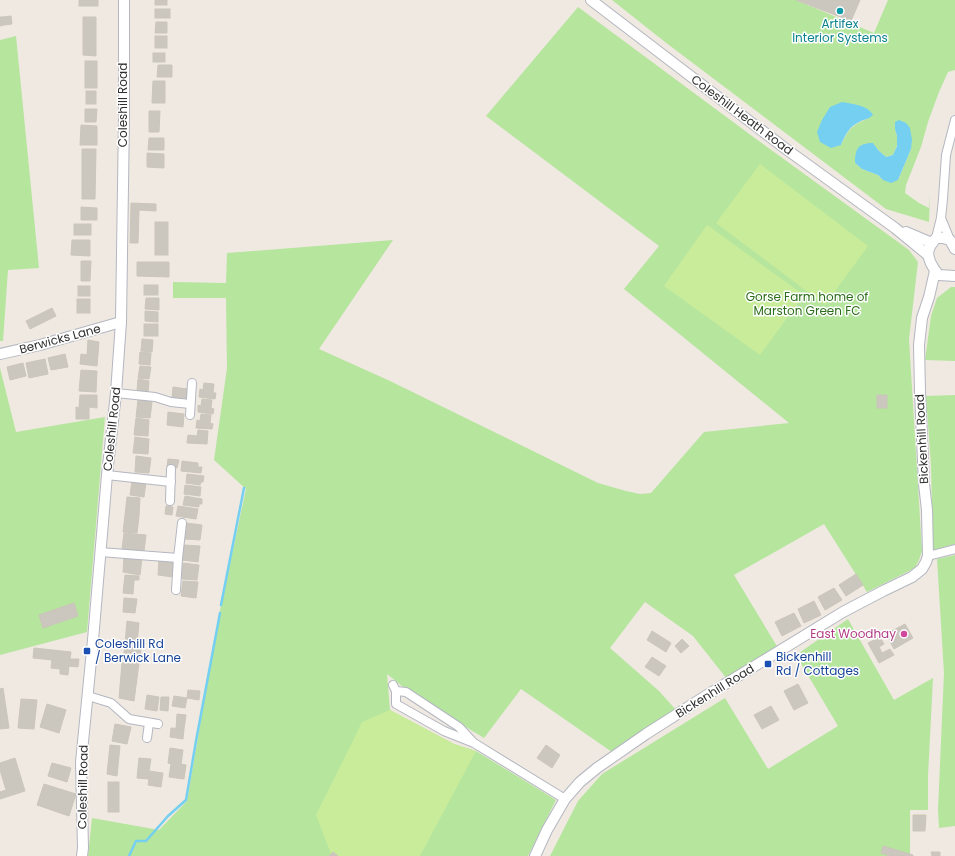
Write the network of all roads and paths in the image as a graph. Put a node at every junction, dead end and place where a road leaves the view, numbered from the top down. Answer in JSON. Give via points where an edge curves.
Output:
{"nodes":[{"id":1,"x":124,"y":0,"type":"edge"},
{"id":2,"x":591,"y":0,"type":"edge"},
{"id":3,"x":955,"y":120,"type":"edge"},
{"id":4,"x":941,"y":218,"type":"junction"},
{"id":5,"x":895,"y":228,"type":"junction"},
{"id":6,"x":934,"y":240,"type":"junction"},
{"id":7,"x":952,"y":245,"type":"edge"},
{"id":8,"x":928,"y":255,"type":"junction"},
{"id":9,"x":935,"y":271,"type":"junction"},
{"id":10,"x":953,"y":276,"type":"edge"},
{"id":11,"x":929,"y":298,"type":"junction"},
{"id":12,"x":121,"y":322,"type":"junction"},
{"id":13,"x":0,"y":354,"type":"edge"},
{"id":14,"x":192,"y":383,"type":"dead end"},
{"id":15,"x":116,"y":393,"type":"junction"},
{"id":16,"x":190,"y":404,"type":"junction"},
{"id":17,"x":190,"y":415,"type":"dead end"},
{"id":18,"x":171,"y":469,"type":"dead end"},
{"id":19,"x":107,"y":475,"type":"junction"},
{"id":20,"x":170,"y":482,"type":"junction"},
{"id":21,"x":170,"y":501,"type":"dead end"},
{"id":22,"x":182,"y":523,"type":"dead end"},
{"id":23,"x":955,"y":549,"type":"edge"},
{"id":24,"x":100,"y":552,"type":"junction"},
{"id":25,"x":928,"y":556,"type":"junction"},
{"id":26,"x":178,"y":558,"type":"junction"},
{"id":27,"x":176,"y":590,"type":"dead end"},
{"id":28,"x":88,"y":696,"type":"junction"},
{"id":29,"x":149,"y":723,"type":"junction"},
{"id":30,"x":158,"y":724,"type":"dead end"},
{"id":31,"x":147,"y":738,"type":"dead end"},
{"id":32,"x":474,"y":743,"type":"junction"},
{"id":33,"x":565,"y":799,"type":"junction"},
{"id":34,"x":82,"y":856,"type":"edge"},
{"id":35,"x":535,"y":856,"type":"edge"}],
"edges":[{"from":1,"to":12,"type":"street","name":"Coleshill Road"},
{"from":2,"to":5,"type":"street","name":"Coleshill Heath Road","via":[[786,149]]},
{"from":3,"to":4,"type":"street","via":[[946,156]]},
{"from":4,"to":6,"type":"street"},
{"from":4,"to":7,"type":"street"},
{"from":5,"to":6,"type":"street","name":"Coleshill Heath Road"},
{"from":5,"to":8,"type":"street","name":"Coleshill Heath Road"},
{"from":6,"to":7,"type":"street","name":"Coleshill Heath Road","via":[[943,238]]},
{"from":6,"to":8,"type":"street"},
{"from":8,"to":9,"type":"street"},
{"from":9,"to":10,"type":"street","via":[[939,275]]},
{"from":9,"to":11,"type":"street","name":"Bickenhill Road"},
{"from":10,"to":11,"type":"street","name":"Bickenhill Road"},
{"from":11,"to":25,"type":"street","name":"Bickenhill Road","via":[[922,318],[919,345]]},
{"from":12,"to":13,"type":"street","name":"Berwicks Lane"},
{"from":12,"to":15,"type":"street","name":"Coleshill Road"},
{"from":14,"to":16,"type":"street"},
{"from":15,"to":16,"type":"street"},
{"from":15,"to":19,"type":"street","name":"Coleshill Road"},
{"from":16,"to":17,"type":"street"},
{"from":18,"to":20,"type":"street"},
{"from":19,"to":20,"type":"street"},
{"from":19,"to":24,"type":"street","name":"Coleshill Road"},
{"from":20,"to":21,"type":"street"},
{"from":22,"to":26,"type":"street"},
{"from":23,"to":25,"type":"street"},
{"from":24,"to":26,"type":"street"},
{"from":24,"to":28,"type":"street","name":"Coleshill Road"},
{"from":25,"to":33,"type":"street","name":"Bickenhill Road","via":[[922,569],[912,577],[843,612],[646,734],[597,768]]},
{"from":26,"to":27,"type":"street"},
{"from":28,"to":29,"type":"street","via":[[111,703],[129,719]]},
{"from":28,"to":34,"type":"street","name":"Coleshill Road","via":[[81,762]]},
{"from":29,"to":30,"type":"street"},
{"from":29,"to":31,"type":"street"},
{"from":32,"to":32,"type":"street","via":[[444,731],[396,704],[394,688],[406,692],[459,727]]},
{"from":32,"to":33,"type":"street"},
{"from":33,"to":35,"type":"street","name":"Bickenhill Road"}]}
